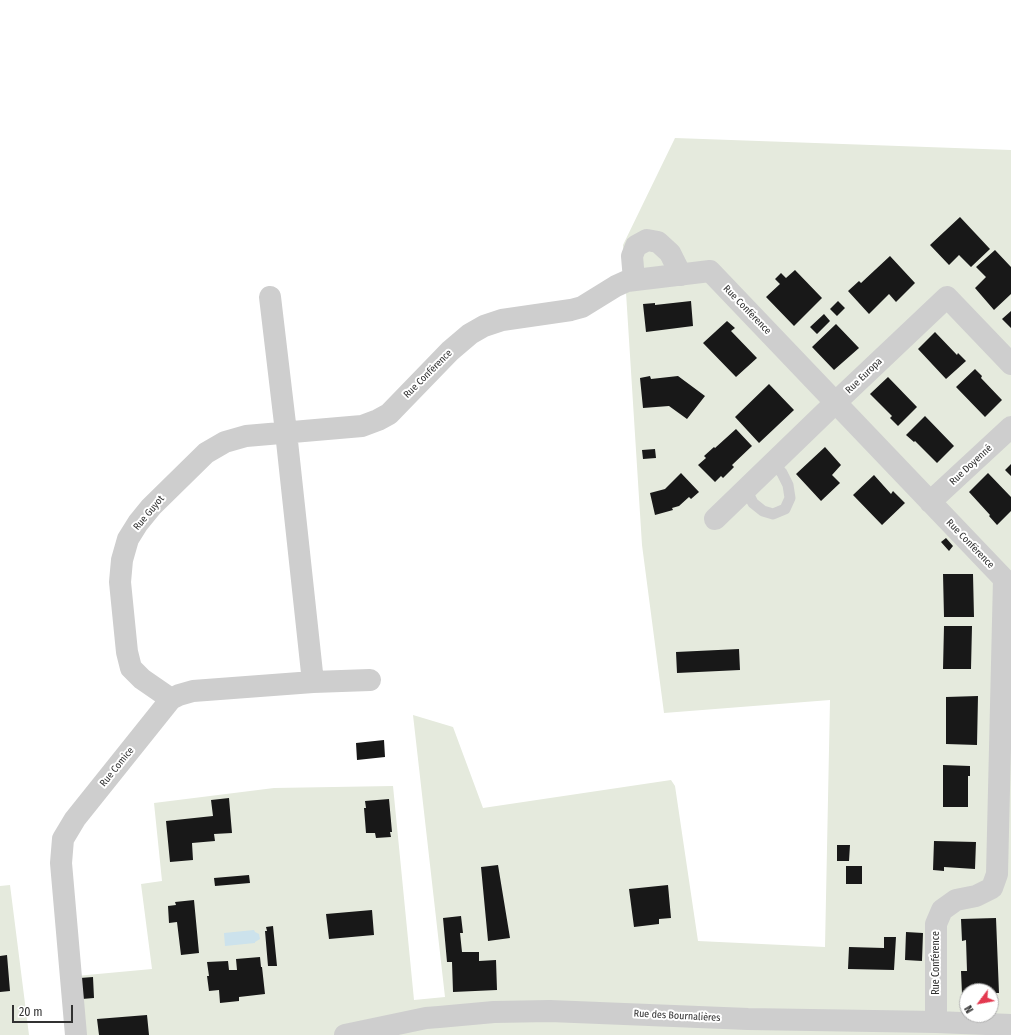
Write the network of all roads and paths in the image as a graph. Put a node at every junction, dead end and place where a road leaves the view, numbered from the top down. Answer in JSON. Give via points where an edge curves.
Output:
{"nodes":[{"id":1,"x":681,"y":275,"type":"junction"},
{"id":2,"x":634,"y":280,"type":"junction"},
{"id":3,"x":270,"y":297,"type":"dead end"},
{"id":4,"x":1011,"y":364,"type":"edge"},
{"id":5,"x":836,"y":403,"type":"junction"},
{"id":6,"x":1011,"y":427,"type":"edge"},
{"id":7,"x":286,"y":432,"type":"junction"},
{"id":8,"x":773,"y":464,"type":"junction"},
{"id":9,"x":749,"y":486,"type":"junction"},
{"id":10,"x":930,"y":502,"type":"junction"},
{"id":11,"x":715,"y":519,"type":"dead end"},
{"id":12,"x":370,"y":680,"type":"dead end"},
{"id":13,"x":313,"y":682,"type":"junction"},
{"id":14,"x":171,"y":699,"type":"junction"},
{"id":15,"x":936,"y":1022,"type":"junction"},
{"id":16,"x":1011,"y":1025,"type":"edge"},
{"id":17,"x":76,"y":1035,"type":"edge"},
{"id":18,"x":345,"y":1035,"type":"edge"}],
"edges":[{"from":1,"to":2,"type":"street","name":"Rue Conférence"},
{"from":1,"to":2,"type":"street","via":[[670,253],[658,242],[647,240],[636,246],[632,256]]},
{"from":1,"to":5,"type":"street","name":"Rue Conférence","via":[[710,271]]},
{"from":2,"to":7,"type":"street","name":"Rue Conférence","via":[[616,286],[582,307],[502,320],[484,326],[450,351],[389,414],[378,420],[362,426]]},
{"from":3,"to":7,"type":"street"},
{"from":4,"to":5,"type":"street","name":"Rue Europa","via":[[947,297]]},
{"from":5,"to":8,"type":"street","name":"Rue Europa"},
{"from":5,"to":10,"type":"street","name":"Rue Conférence"},
{"from":6,"to":10,"type":"street","name":"Rue Doyenné"},
{"from":7,"to":13,"type":"street"},
{"from":7,"to":14,"type":"street","name":"Rue Guyot","via":[[246,436],[225,442],[206,453],[151,507],[128,539],[122,560],[120,582],[131,668]]},
{"from":8,"to":9,"type":"street","name":"Rue Europa"},
{"from":8,"to":9,"type":"lane","via":[[788,485],[790,498],[785,509],[773,514],[763,511],[753,503],[749,495]]},
{"from":9,"to":11,"type":"street","name":"Rue Europa"},
{"from":10,"to":15,"type":"street","name":"Rue Conférence","via":[[1004,579],[997,874],[992,888],[976,896],[956,900],[942,910],[936,924]]},
{"from":12,"to":13,"type":"street"},
{"from":13,"to":14,"type":"street","via":[[194,691]]},
{"from":14,"to":17,"type":"street","name":"Rue Comice","via":[[75,819],[63,839],[61,863]]},
{"from":15,"to":16,"type":"street","name":"Rue des Bournalières"},
{"from":15,"to":18,"type":"street","name":"Rue des Bournalières","via":[[771,1020],[550,1011],[494,1012],[426,1018]]}]}
